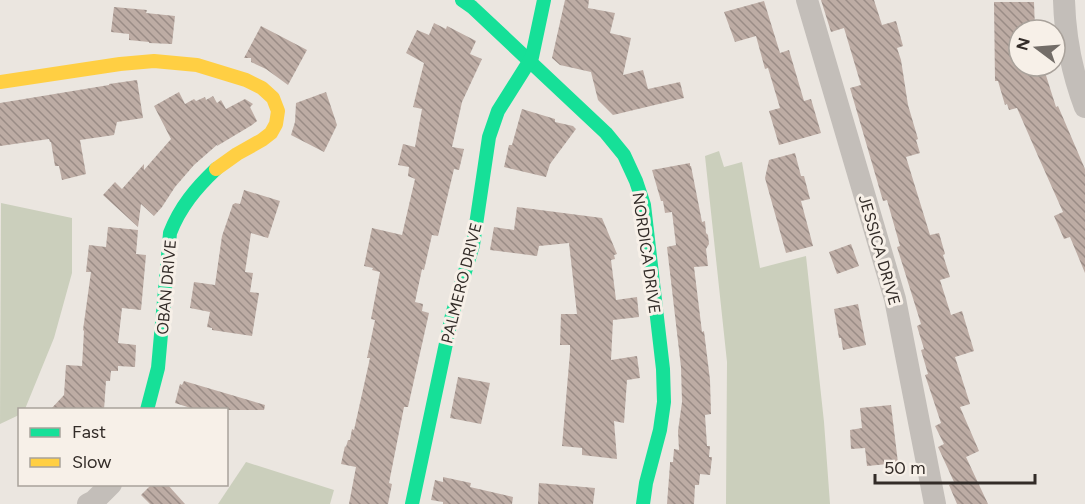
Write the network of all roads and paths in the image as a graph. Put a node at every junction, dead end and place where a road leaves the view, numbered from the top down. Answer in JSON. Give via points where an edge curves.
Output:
{"nodes":[{"id":1,"x":462,"y":0,"type":"edge"},
{"id":2,"x":544,"y":0,"type":"edge"},
{"id":3,"x":807,"y":0,"type":"edge"},
{"id":4,"x":1064,"y":0,"type":"edge"},
{"id":5,"x":530,"y":61,"type":"junction"},
{"id":6,"x":0,"y":82,"type":"edge"},
{"id":7,"x":1085,"y":107,"type":"edge"},
{"id":8,"x":148,"y":408,"type":"edge"},
{"id":9,"x":109,"y":486,"type":"edge"},
{"id":10,"x":934,"y":503,"type":"edge"},
{"id":11,"x":88,"y":504,"type":"edge"},
{"id":12,"x":412,"y":504,"type":"edge"},
{"id":13,"x":643,"y":504,"type":"edge"}],
"edges":[{"from":1,"to":5,"type":"street","name":"NORDICA DRIVE"},
{"from":2,"to":5,"type":"street","name":"PALMERO DRIVE"},
{"from":3,"to":10,"type":"street","name":"JESSICA DRIVE","via":[[895,299]]},
{"from":4,"to":7,"type":"street","via":[[1070,57]]},
{"from":5,"to":12,"type":"street","name":"PALMERO DRIVE","via":[[498,111],[489,137],[473,245],[452,315]]},
{"from":5,"to":13,"type":"street","name":"NORDICA DRIVE","via":[[624,155],[644,205],[664,402]]},
{"from":6,"to":8,"type":"street","name":"OBAN DRIVE","via":[[138,61],[178,62],[240,77],[266,90],[274,99],[277,123],[268,137],[217,169],[175,218],[170,233],[158,368]]},
{"from":9,"to":11,"type":"street"}]}
